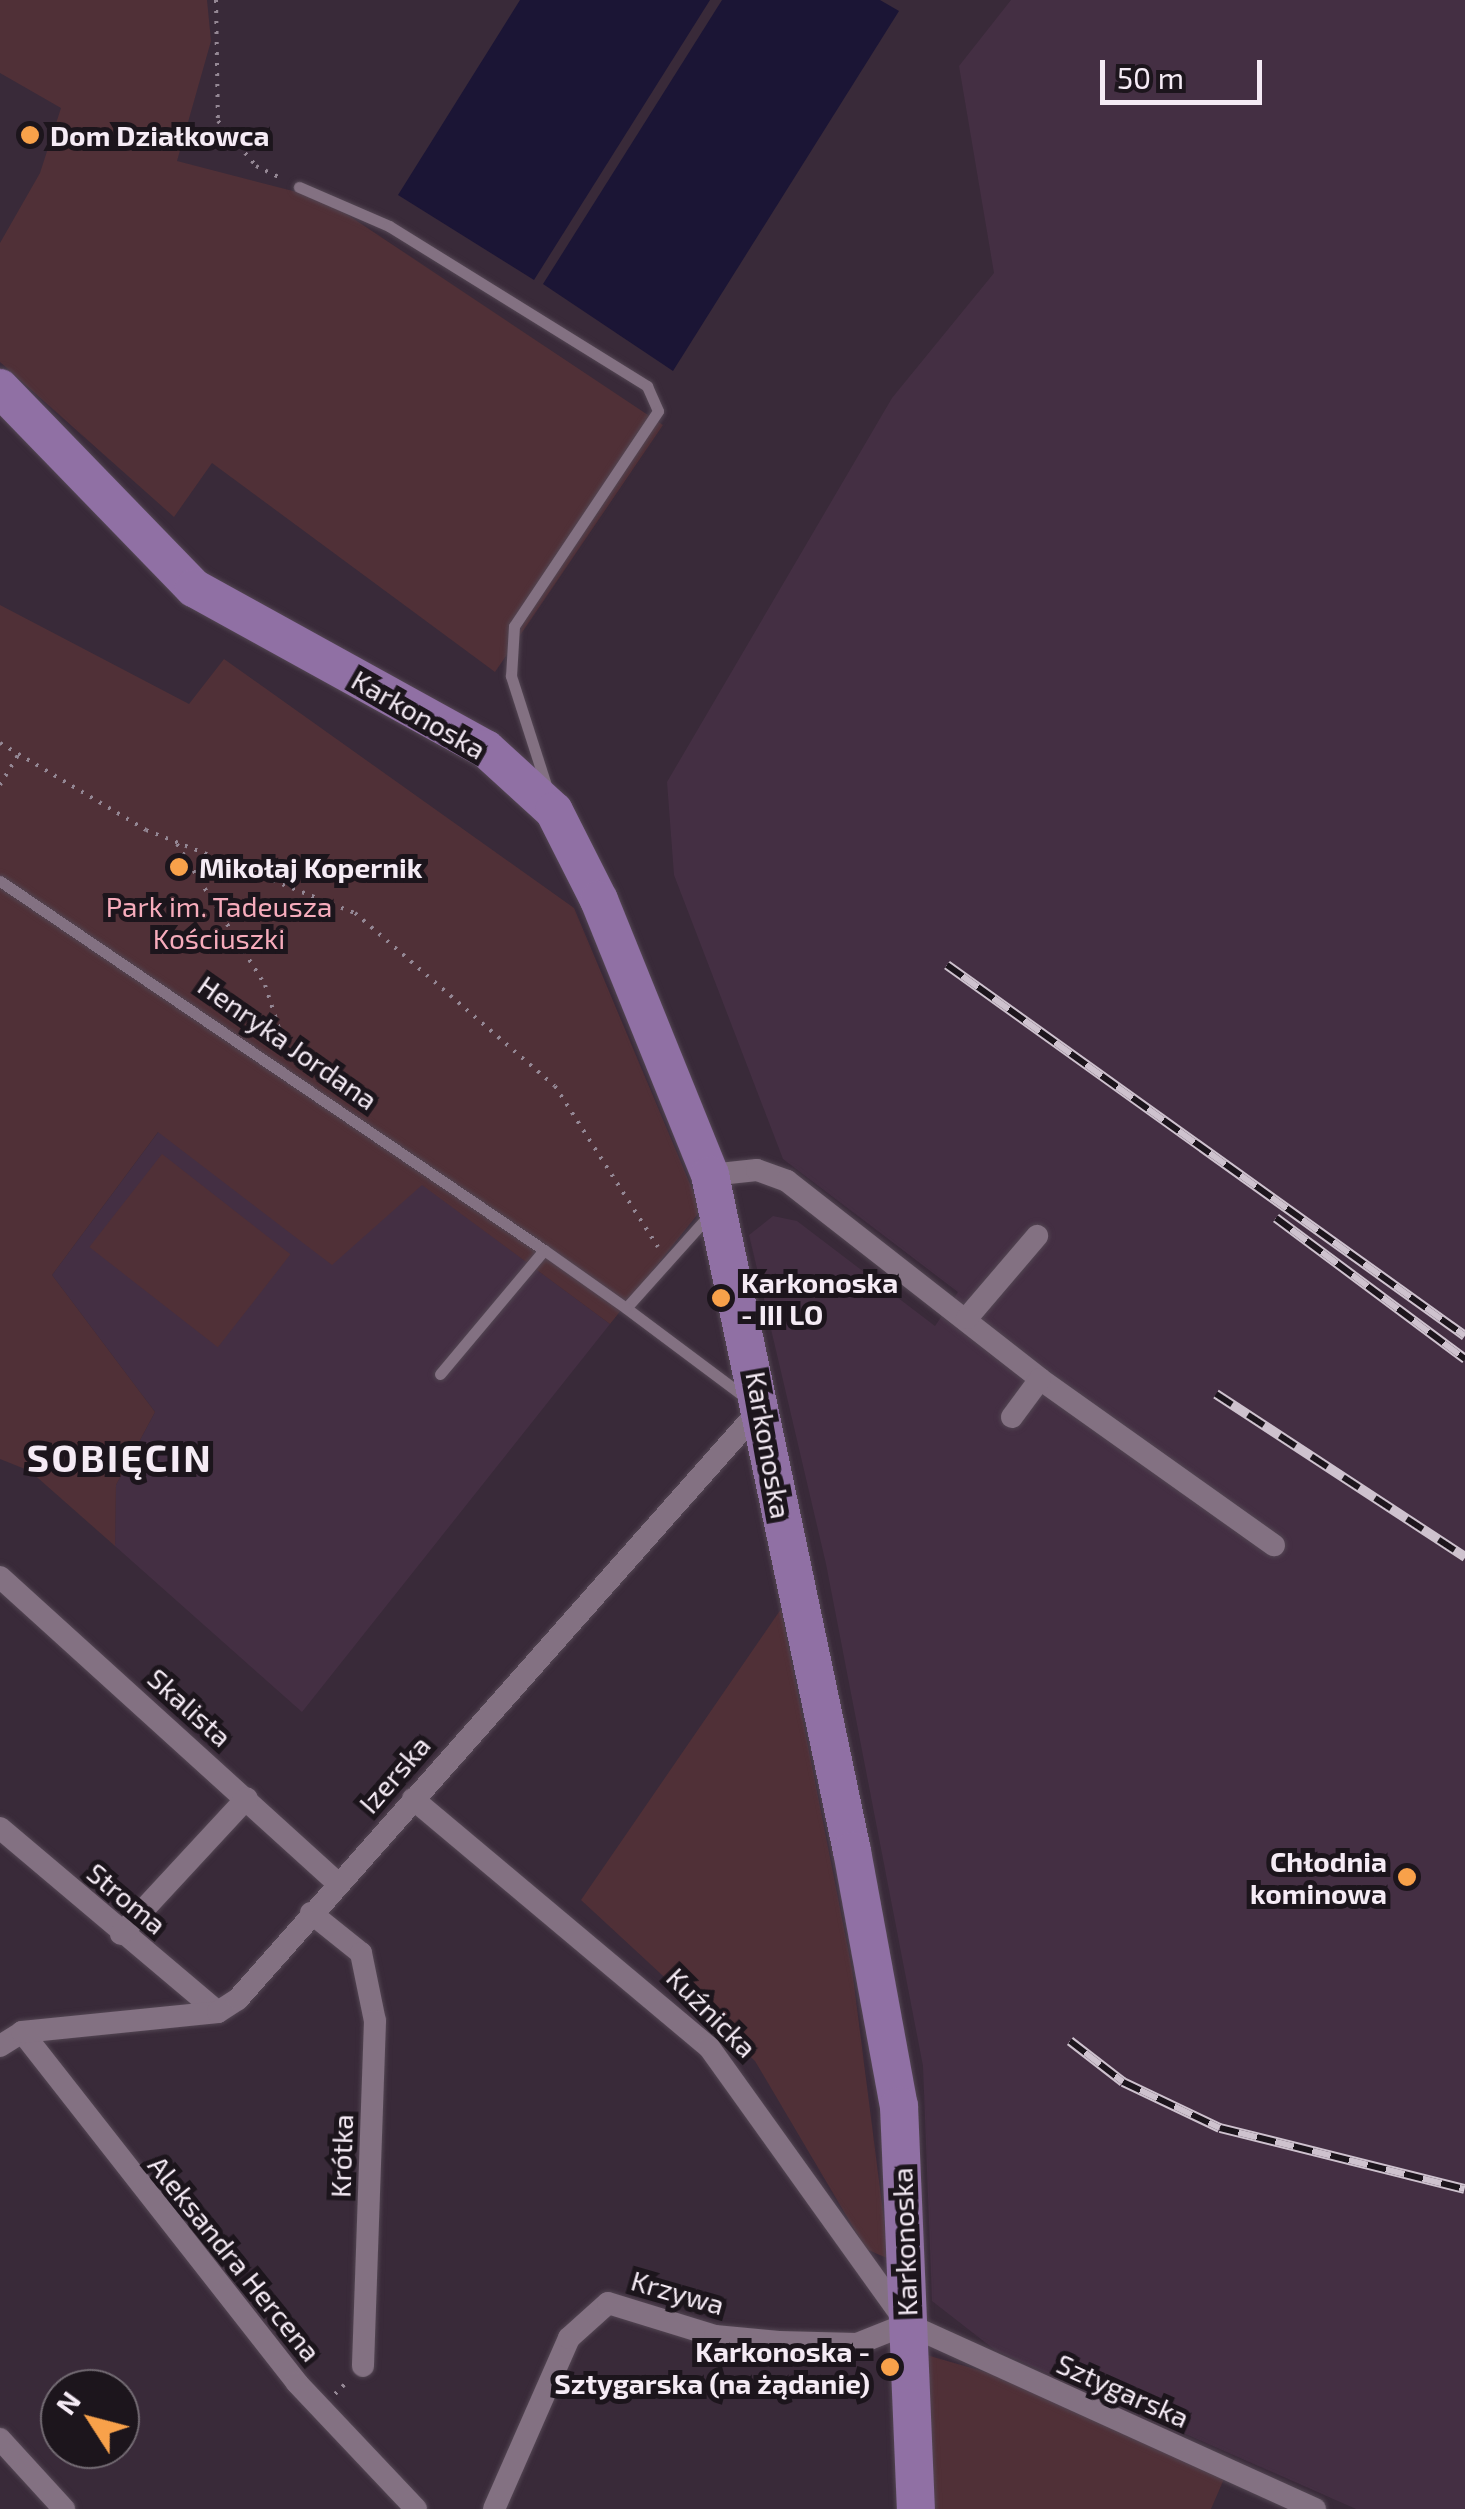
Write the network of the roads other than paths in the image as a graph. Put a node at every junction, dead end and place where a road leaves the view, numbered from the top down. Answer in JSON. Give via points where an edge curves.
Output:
{"nodes":[{"id":1,"x":298,"y":187,"type":"road end"},
{"id":2,"x":0,"y":388,"type":"edge"},
{"id":3,"x":554,"y":811,"type":"junction"},
{"id":4,"x":0,"y":880,"type":"edge"},
{"id":5,"x":714,"y":1190,"type":"junction"},
{"id":6,"x":1038,"y":1236,"type":"dead end"},
{"id":7,"x":544,"y":1250,"type":"junction"},
{"id":8,"x":626,"y":1308,"type":"junction"},
{"id":9,"x":967,"y":1318,"type":"junction"},
{"id":10,"x":440,"y":1374,"type":"dead end"},
{"id":11,"x":1040,"y":1380,"type":"junction"},
{"id":12,"x":762,"y":1407,"type":"junction"},
{"id":13,"x":1012,"y":1418,"type":"dead end"},
{"id":14,"x":1274,"y":1545,"type":"dead end"},
{"id":15,"x":0,"y":1577,"type":"edge"},
{"id":16,"x":248,"y":1798,"type":"junction"},
{"id":17,"x":413,"y":1799,"type":"junction"},
{"id":18,"x":0,"y":1828,"type":"edge"},
{"id":19,"x":338,"y":1883,"type":"junction"},
{"id":20,"x":311,"y":1913,"type":"junction"},
{"id":21,"x":121,"y":1934,"type":"junction"},
{"id":22,"x":218,"y":2012,"type":"junction"},
{"id":23,"x":22,"y":2032,"type":"junction"},
{"id":24,"x":0,"y":2046,"type":"edge"},
{"id":25,"x":906,"y":2324,"type":"junction"},
{"id":26,"x":363,"y":2366,"type":"road end"},
{"id":27,"x":0,"y":2439,"type":"edge"},
{"id":28,"x":64,"y":2509,"type":"edge"},
{"id":29,"x":416,"y":2509,"type":"edge"},
{"id":30,"x":494,"y":2509,"type":"edge"},
{"id":31,"x":916,"y":2509,"type":"edge"},
{"id":32,"x":1315,"y":2509,"type":"edge"}],
"edges":[{"from":1,"to":3,"type":"lane","via":[[389,226],[647,386],[658,411],[514,626],[511,676]]},
{"from":2,"to":3,"type":"main road","name":"Karkonoska","via":[[194,588],[486,749]]},
{"from":3,"to":5,"type":"main road","name":"Karkonoska"},
{"from":4,"to":7,"type":"lane","name":"Henryka Jordana"},
{"from":5,"to":8,"type":"lane","via":[[668,1262]]},
{"from":5,"to":9,"type":"street","via":[[757,1170],[788,1181]]},
{"from":5,"to":12,"type":"main road","name":"Karkonoska"},
{"from":6,"to":9,"type":"street"},
{"from":7,"to":8,"type":"lane","name":"Henryka Jordana"},
{"from":7,"to":10,"type":"lane"},
{"from":8,"to":12,"type":"lane","name":"Henryka Jordana"},
{"from":9,"to":11,"type":"street"},
{"from":11,"to":13,"type":"street"},
{"from":11,"to":14,"type":"street"},
{"from":12,"to":17,"type":"street","name":"Izerska"},
{"from":12,"to":25,"type":"main road","name":"Karkonoska","via":[[899,2106]]},
{"from":15,"to":16,"type":"street","name":"Skalista"},
{"from":16,"to":19,"type":"street","name":"Skalista"},
{"from":16,"to":21,"type":"street"},
{"from":17,"to":19,"type":"street","name":"Izerska"},
{"from":17,"to":25,"type":"street","name":"Kuźnicka","via":[[709,2047]]},
{"from":18,"to":21,"type":"street","name":"Stroma"},
{"from":19,"to":20,"type":"street","name":"Izerska"},
{"from":20,"to":22,"type":"street","name":"Izerska"},
{"from":20,"to":26,"type":"street","name":"Krótka","via":[[361,1953],[375,2021]]},
{"from":21,"to":22,"type":"street","name":"Stroma"},
{"from":22,"to":23,"type":"street"},
{"from":23,"to":24,"type":"street"},
{"from":23,"to":29,"type":"street","name":"Aleksandra Hercena","via":[[320,2408]]},
{"from":25,"to":30,"type":"street","name":"Krzywa","via":[[857,2344],[779,2342],[715,2336],[608,2303],[570,2338]]},
{"from":25,"to":31,"type":"main road","name":"Karkonoska"},
{"from":25,"to":32,"type":"street","name":"Sztygarska"},
{"from":27,"to":28,"type":"street"}]}
